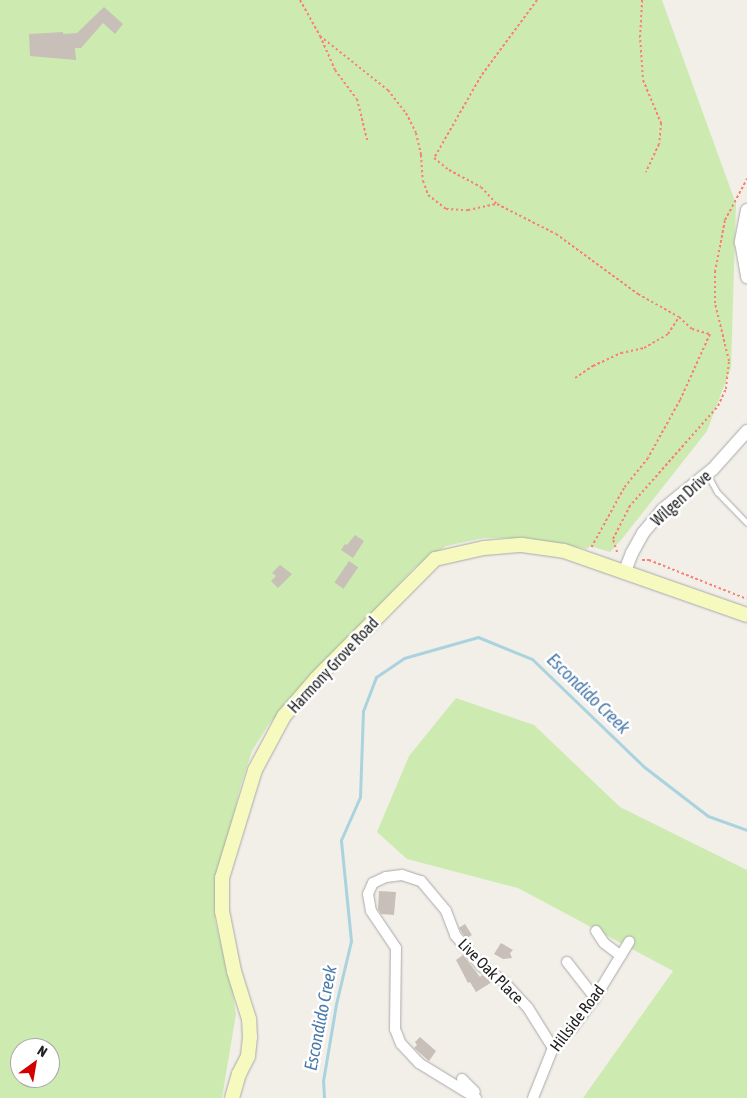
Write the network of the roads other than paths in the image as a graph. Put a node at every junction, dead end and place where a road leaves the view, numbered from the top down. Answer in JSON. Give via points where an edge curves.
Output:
{"nodes":[{"id":1,"x":747,"y":210,"type":"edge"},
{"id":2,"x":747,"y":277,"type":"edge"},
{"id":3,"x":747,"y":431,"type":"edge"},
{"id":4,"x":707,"y":474,"type":"junction"},
{"id":5,"x":747,"y":523,"type":"edge"},
{"id":6,"x":625,"y":571,"type":"junction"},
{"id":7,"x":747,"y":614,"type":"edge"},
{"id":8,"x":596,"y":932,"type":"dead end"},
{"id":9,"x":629,"y":942,"type":"dead end"},
{"id":10,"x":621,"y":956,"type":"junction"},
{"id":11,"x":567,"y":962,"type":"dead end"},
{"id":12,"x":595,"y":998,"type":"junction"},
{"id":13,"x":553,"y":1048,"type":"junction"},
{"id":14,"x":462,"y":1079,"type":"dead end"},
{"id":15,"x":232,"y":1098,"type":"edge"},
{"id":16,"x":476,"y":1098,"type":"edge"},
{"id":17,"x":482,"y":1098,"type":"edge"},
{"id":18,"x":533,"y":1098,"type":"edge"}],
"edges":[{"from":1,"to":2,"type":"street","via":[[741,242]]},
{"from":3,"to":4,"type":"street","name":"Wilgen Drive"},
{"from":4,"to":5,"type":"lane","via":[[717,492]]},
{"from":4,"to":6,"type":"street","name":"Wilgen Drive","via":[[662,510],[643,533]]},
{"from":6,"to":7,"type":"main road","name":"Harmony Grove Road"},
{"from":6,"to":15,"type":"main road","name":"Harmony Grove Road","via":[[564,551],[522,545],[484,548],[436,560],[316,679],[284,716],[256,770],[222,878],[222,911],[250,1037],[248,1056]]},
{"from":8,"to":10,"type":"street"},
{"from":9,"to":10,"type":"street","name":"Hillside Road"},
{"from":10,"to":12,"type":"street","name":"Hillside Road"},
{"from":11,"to":12,"type":"street"},
{"from":12,"to":13,"type":"street","name":"Hillside Road"},
{"from":13,"to":16,"type":"street","name":"Live Oak Place","via":[[528,1008],[504,981],[481,966],[455,935],[446,911],[421,881],[402,875],[373,883],[368,894],[371,911],[396,948],[394,1028],[401,1044],[419,1063]]},
{"from":13,"to":18,"type":"street","name":"Hillside Road"},
{"from":14,"to":17,"type":"street"}]}
